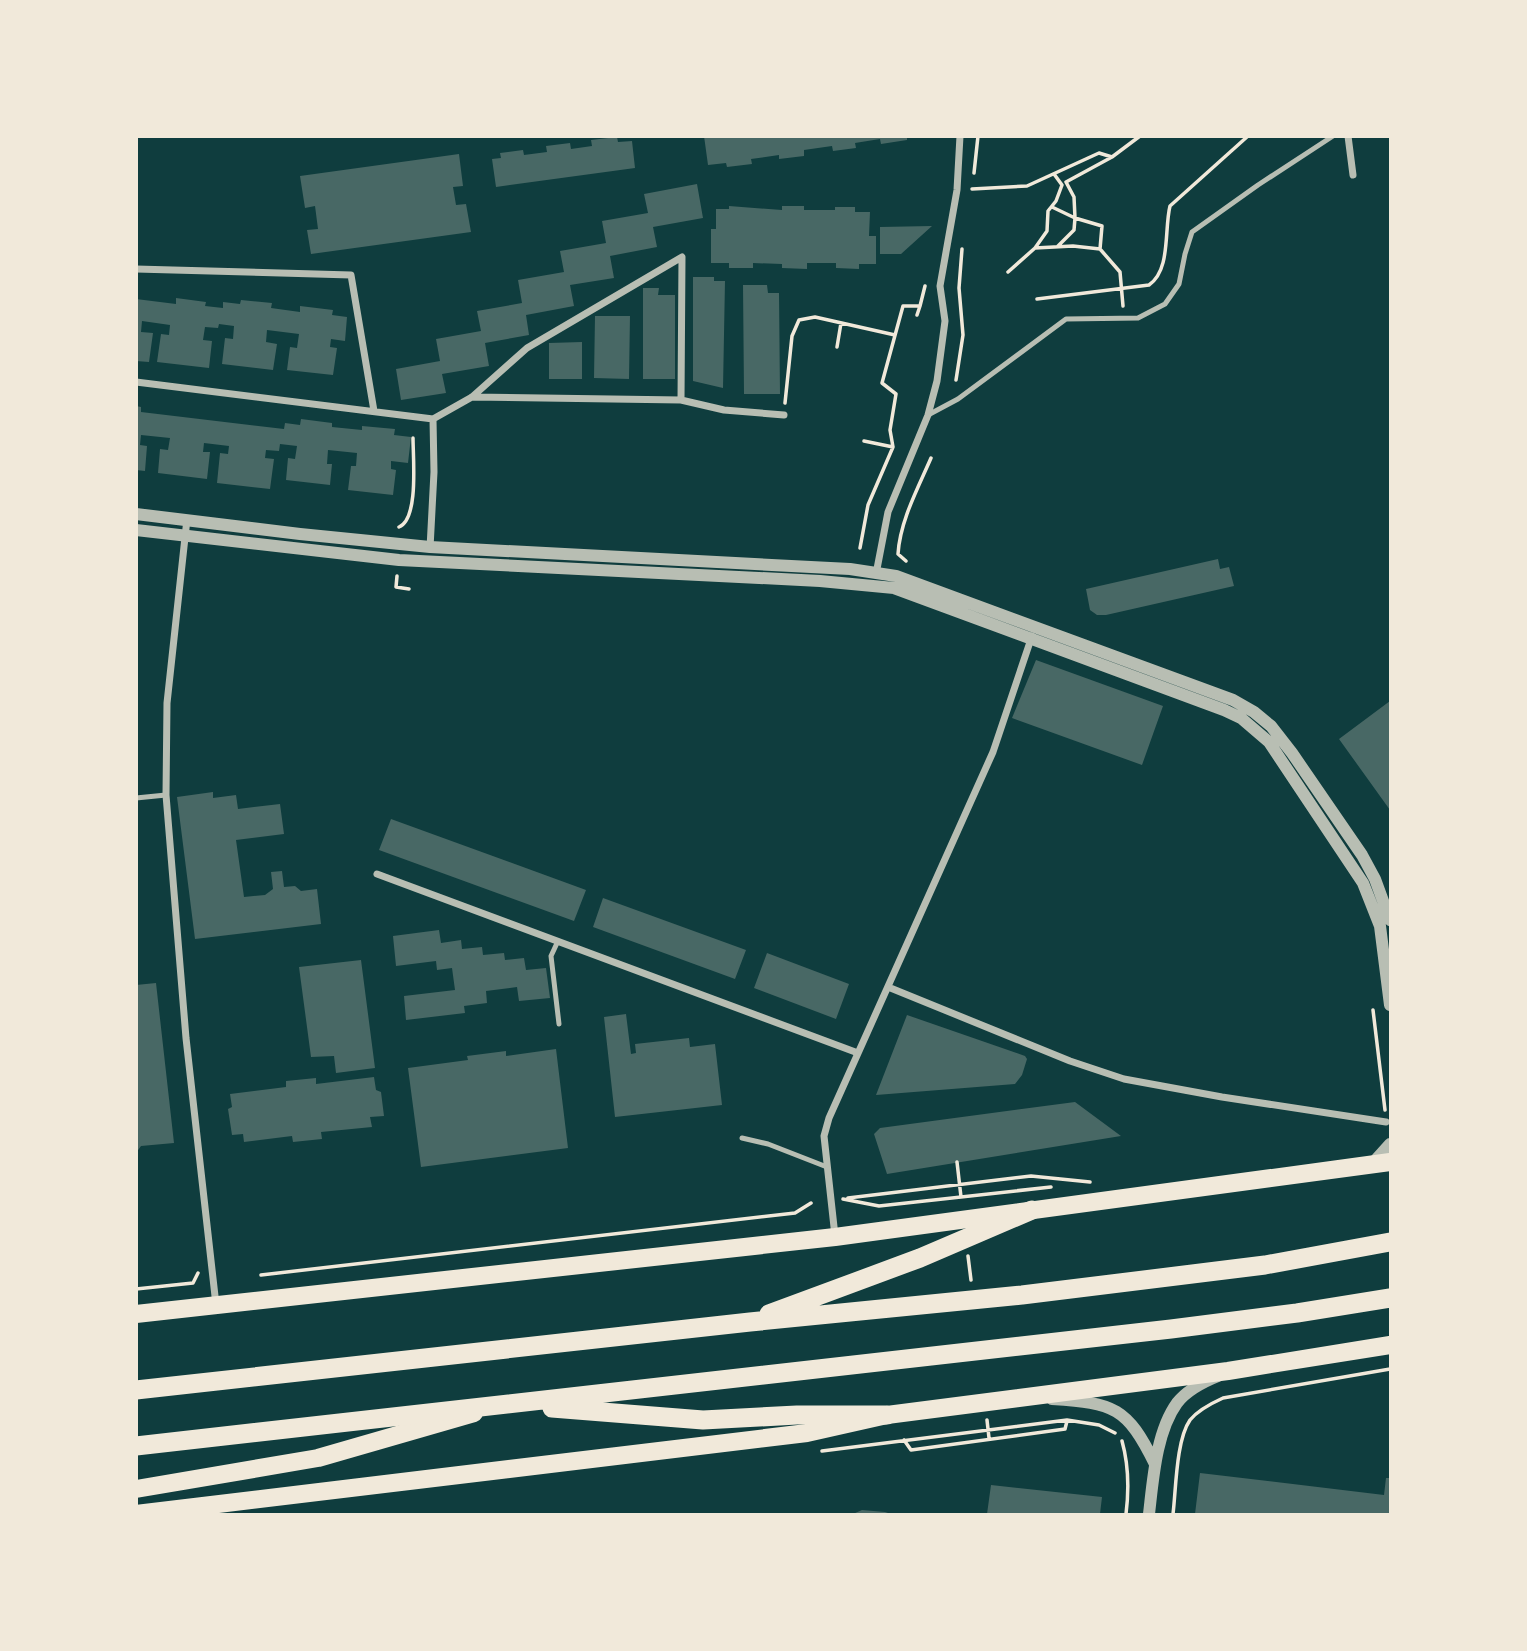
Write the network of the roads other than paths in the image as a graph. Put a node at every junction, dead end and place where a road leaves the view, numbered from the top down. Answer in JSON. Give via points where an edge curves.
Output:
{"nodes":[{"id":1,"x":960,"y":136,"type":"edge"},
{"id":2,"x":1333,"y":136,"type":"edge"},
{"id":3,"x":1348,"y":136,"type":"edge"},
{"id":4,"x":1353,"y":175,"type":"dead end"},
{"id":5,"x":136,"y":269,"type":"edge"},
{"id":6,"x":136,"y":382,"type":"edge"},
{"id":7,"x":472,"y":397,"type":"junction"},
{"id":8,"x":681,"y":400,"type":"junction"},
{"id":9,"x":374,"y":411,"type":"junction"},
{"id":10,"x":784,"y":415,"type":"road end"},
{"id":11,"x":928,"y":415,"type":"junction"},
{"id":12,"x":433,"y":419,"type":"junction"},
{"id":13,"x":136,"y":514,"type":"edge"},
{"id":14,"x":187,"y":519,"type":"junction"},
{"id":15,"x":136,"y":530,"type":"edge"},
{"id":16,"x":185,"y":536,"type":"junction"},
{"id":17,"x":430,"y":547,"type":"junction"},
{"id":18,"x":429,"y":562,"type":"junction"},
{"id":19,"x":876,"y":579,"type":"junction"},
{"id":20,"x":1033,"y":633,"type":"junction"},
{"id":21,"x":166,"y":795,"type":"junction"},
{"id":22,"x":136,"y":798,"type":"edge"},
{"id":23,"x":377,"y":874,"type":"dead end"},
{"id":24,"x":1391,"y":920,"type":"edge"},
{"id":25,"x":558,"y":941,"type":"junction"},
{"id":26,"x":888,"y":987,"type":"junction"},
{"id":27,"x":1391,"y":1005,"type":"edge"},
{"id":28,"x":559,"y":1024,"type":"dead end"},
{"id":29,"x":858,"y":1053,"type":"junction"},
{"id":30,"x":1386,"y":1122,"type":"road end"},
{"id":31,"x":742,"y":1138,"type":"dead end"},
{"id":32,"x":1391,"y":1144,"type":"edge"},
{"id":33,"x":1391,"y":1162,"type":"edge"},
{"id":34,"x":1370,"y":1165,"type":"junction"},
{"id":35,"x":827,"y":1167,"type":"junction"},
{"id":36,"x":1032,"y":1210,"type":"junction"},
{"id":37,"x":835,"y":1237,"type":"junction"},
{"id":38,"x":1391,"y":1242,"type":"edge"},
{"id":39,"x":1391,"y":1298,"type":"edge"},
{"id":40,"x":216,"y":1305,"type":"junction"},
{"id":41,"x":136,"y":1314,"type":"edge"},
{"id":42,"x":750,"y":1322,"type":"junction"},
{"id":43,"x":1391,"y":1345,"type":"edge"},
{"id":44,"x":1228,"y":1371,"type":"junction"},
{"id":45,"x":136,"y":1390,"type":"edge"},
{"id":46,"x":1024,"y":1397,"type":"junction"},
{"id":47,"x":506,"y":1404,"type":"junction"},
{"id":48,"x":887,"y":1415,"type":"junction"},
{"id":49,"x":136,"y":1446,"type":"edge"},
{"id":50,"x":1155,"y":1464,"type":"junction"},
{"id":51,"x":136,"y":1489,"type":"edge"},
{"id":52,"x":136,"y":1514,"type":"edge"},
{"id":53,"x":1149,"y":1514,"type":"edge"}],
"edges":[{"from":1,"to":11,"type":"street","via":[[957,190],[940,286],[945,321],[942,353]]},
{"from":2,"to":11,"type":"lane","via":[[1192,232],[1179,284],[1166,304],[1138,318],[1066,319],[958,399]]},
{"from":3,"to":4,"type":"street"},
{"from":5,"to":9,"type":"street","via":[[351,275]]},
{"from":6,"to":9,"type":"street"},
{"from":7,"to":8,"type":"street"},
{"from":7,"to":8,"type":"street","via":[[527,348],[682,257]]},
{"from":7,"to":12,"type":"street"},
{"from":8,"to":10,"type":"street","via":[[724,410]]},
{"from":9,"to":12,"type":"street"},
{"from":11,"to":19,"type":"street","via":[[893,495]]},
{"from":12,"to":17,"type":"street"},
{"from":13,"to":14,"type":"street"},
{"from":14,"to":16,"type":"street"},
{"from":14,"to":17,"type":"street"},
{"from":15,"to":16,"type":"street"},
{"from":16,"to":18,"type":"street"},
{"from":16,"to":21,"type":"street","via":[[167,703]]},
{"from":17,"to":18,"type":"street"},
{"from":17,"to":19,"type":"street","via":[[850,569]]},
{"from":18,"to":19,"type":"street"},
{"from":19,"to":20,"type":"street","via":[[894,589]]},
{"from":20,"to":24,"type":"street","via":[[1233,700],[1254,712],[1271,726],[1362,855]]},
{"from":20,"to":26,"type":"street","via":[[993,752]]},
{"from":20,"to":27,"type":"street","via":[[1224,710],[1269,742],[1363,883],[1380,926]]},
{"from":21,"to":22,"type":"lane"},
{"from":21,"to":40,"type":"street","via":[[186,1038]]},
{"from":23,"to":25,"type":"street"},
{"from":25,"to":28,"type":"lane","via":[[551,956]]},
{"from":25,"to":29,"type":"street"},
{"from":26,"to":29,"type":"street"},
{"from":26,"to":30,"type":"street","via":[[1124,1079]]},
{"from":29,"to":35,"type":"street","via":[[824,1136]]},
{"from":31,"to":35,"type":"lane"},
{"from":32,"to":34,"type":"street"},
{"from":33,"to":34,"type":"main road"},
{"from":34,"to":36,"type":"main road"},
{"from":35,"to":37,"type":"street"},
{"from":36,"to":37,"type":"main road"},
{"from":36,"to":42,"type":"highway"},
{"from":37,"to":40,"type":"main road"},
{"from":38,"to":42,"type":"highway","via":[[1265,1265]]},
{"from":39,"to":47,"type":"highway","via":[[1171,1329]]},
{"from":40,"to":41,"type":"main road"},
{"from":42,"to":45,"type":"highway"},
{"from":43,"to":44,"type":"main road"},
{"from":44,"to":46,"type":"main road"},
{"from":44,"to":50,"type":"street","via":[[1192,1390],[1177,1404]]},
{"from":46,"to":48,"type":"main road"},
{"from":46,"to":50,"type":"street","via":[[1091,1402],[1115,1409],[1132,1424]]},
{"from":47,"to":48,"type":"highway","via":[[704,1420]]},
{"from":47,"to":49,"type":"highway"},
{"from":47,"to":51,"type":"main road","via":[[318,1458]]},
{"from":48,"to":52,"type":"main road","via":[[807,1433]]},
{"from":50,"to":53,"type":"street"}]}
